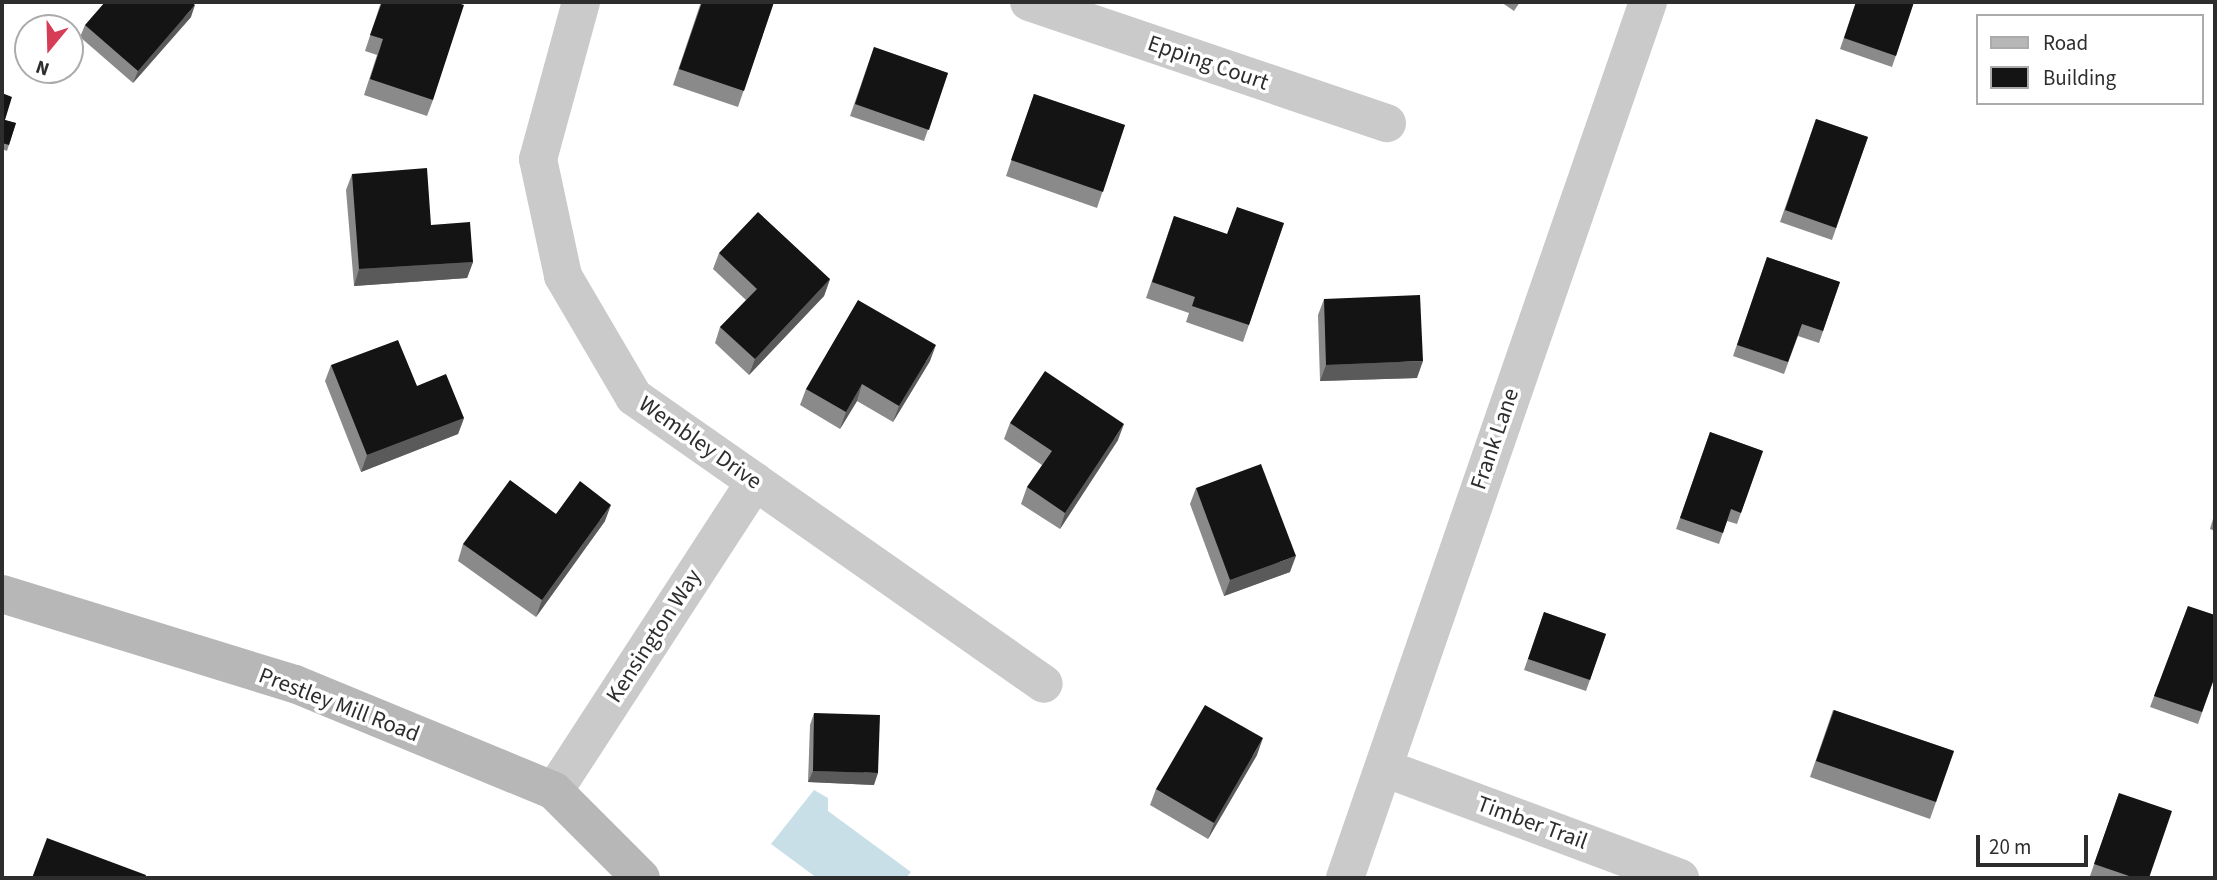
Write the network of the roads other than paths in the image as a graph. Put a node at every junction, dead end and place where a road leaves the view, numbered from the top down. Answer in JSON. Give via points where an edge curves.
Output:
{"nodes":[{"id":1,"x":580,"y":2,"type":"edge"},
{"id":2,"x":1029,"y":2,"type":"edge"},
{"id":3,"x":1648,"y":2,"type":"edge"},
{"id":4,"x":1387,"y":123,"type":"dead end"},
{"id":5,"x":755,"y":482,"type":"junction"},
{"id":6,"x":2,"y":594,"type":"edge"},
{"id":7,"x":1044,"y":684,"type":"dead end"},
{"id":8,"x":1384,"y":768,"type":"junction"},
{"id":9,"x":554,"y":791,"type":"junction"},
{"id":10,"x":641,"y":878,"type":"edge"},
{"id":11,"x":1345,"y":878,"type":"edge"},
{"id":12,"x":1679,"y":878,"type":"edge"}],
"edges":[{"from":1,"to":5,"type":"street","name":"Wembley Drive","via":[[538,159],[563,276],[634,397]]},
{"from":2,"to":4,"type":"street","name":"Epping Court"},
{"from":3,"to":8,"type":"street","name":"Frank Lane"},
{"from":5,"to":7,"type":"street","name":"Wembley Drive"},
{"from":5,"to":9,"type":"street","name":"Kensington Way"},
{"from":6,"to":9,"type":"street","name":"Prestley Mill Road","via":[[295,684]]},
{"from":8,"to":11,"type":"street","name":"Frank Lane"},
{"from":8,"to":12,"type":"street","name":"Timber Trail"},
{"from":9,"to":10,"type":"street","name":"Prestley Mill Road"}]}
